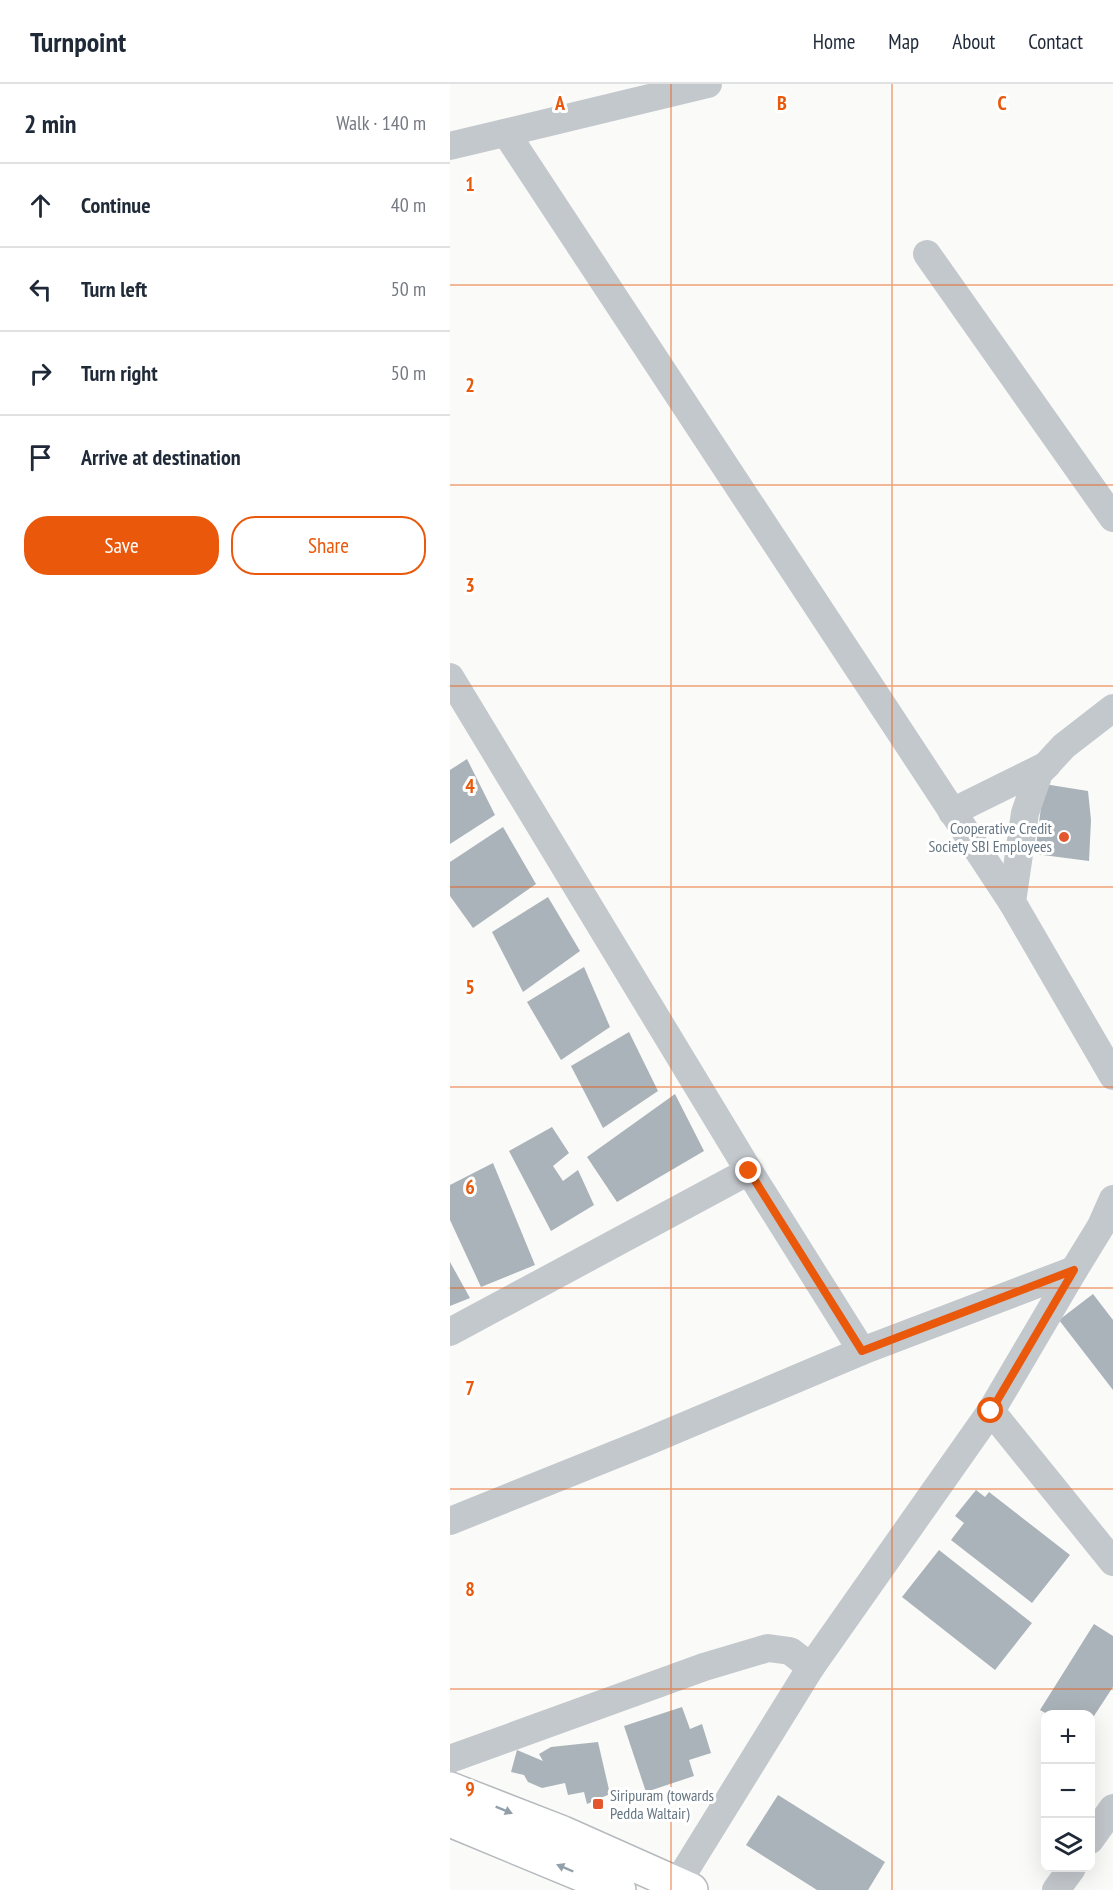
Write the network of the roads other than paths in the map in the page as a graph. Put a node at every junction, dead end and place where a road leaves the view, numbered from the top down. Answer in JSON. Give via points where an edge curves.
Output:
{"nodes":[{"id":1,"x":708,"y":84,"type":"edge"},
{"id":2,"x":506,"y":133,"type":"junction"},
{"id":3,"x":450,"y":146,"type":"edge"},
{"id":4,"x":927,"y":254,"type":"dead end"},
{"id":5,"x":1113,"y":518,"type":"edge"},
{"id":6,"x":450,"y":677,"type":"edge"},
{"id":7,"x":1113,"y":708,"type":"edge"},
{"id":8,"x":1047,"y":765,"type":"junction"},
{"id":9,"x":952,"y":812,"type":"junction"},
{"id":10,"x":1012,"y":902,"type":"junction"},
{"id":11,"x":1113,"y":1076,"type":"edge"},
{"id":12,"x":749,"y":1171,"type":"junction"},
{"id":13,"x":1113,"y":1199,"type":"edge"},
{"id":14,"x":1074,"y":1270,"type":"junction"},
{"id":15,"x":450,"y":1332,"type":"edge"},
{"id":16,"x":862,"y":1351,"type":"junction"},
{"id":17,"x":991,"y":1411,"type":"junction"},
{"id":18,"x":450,"y":1521,"type":"edge"},
{"id":19,"x":1113,"y":1562,"type":"edge"},
{"id":20,"x":811,"y":1667,"type":"junction"},
{"id":21,"x":450,"y":1759,"type":"edge"},
{"id":22,"x":450,"y":1789,"type":"edge"},
{"id":23,"x":1113,"y":1808,"type":"edge"},
{"id":24,"x":450,"y":1820,"type":"edge"},
{"id":25,"x":1095,"y":1833,"type":"edge"},
{"id":26,"x":1069,"y":1872,"type":"edge"},
{"id":27,"x":680,"y":1888,"type":"edge"},
{"id":28,"x":619,"y":1890,"type":"edge"},
{"id":29,"x":1056,"y":1890,"type":"edge"}],
"edges":[{"from":1,"to":2,"type":"street"},
{"from":2,"to":3,"type":"street"},
{"from":2,"to":9,"type":"street"},
{"from":4,"to":5,"type":"street"},
{"from":6,"to":12,"type":"street"},
{"from":7,"to":8,"type":"street","via":[[1064,746]]},
{"from":8,"to":9,"type":"street"},
{"from":8,"to":10,"type":"street","via":[[1039,772],[1026,813]]},
{"from":9,"to":10,"type":"street"},
{"from":10,"to":11,"type":"street"},
{"from":12,"to":15,"type":"street"},
{"from":12,"to":16,"type":"street"},
{"from":13,"to":14,"type":"street"},
{"from":14,"to":16,"type":"street"},
{"from":14,"to":17,"type":"street"},
{"from":16,"to":18,"type":"street"},
{"from":17,"to":19,"type":"street"},
{"from":17,"to":20,"type":"street"},
{"from":20,"to":21,"type":"street","via":[[790,1651],[768,1648],[704,1667]]},
{"from":20,"to":27,"type":"street"},
{"from":22,"to":27,"type":"main road","one_way":true,"via":[[563,1833]]},
{"from":23,"to":25,"type":"street"},
{"from":28,"to":24,"type":"main road","one_way":true},
{"from":26,"to":29,"type":"street"}]}
